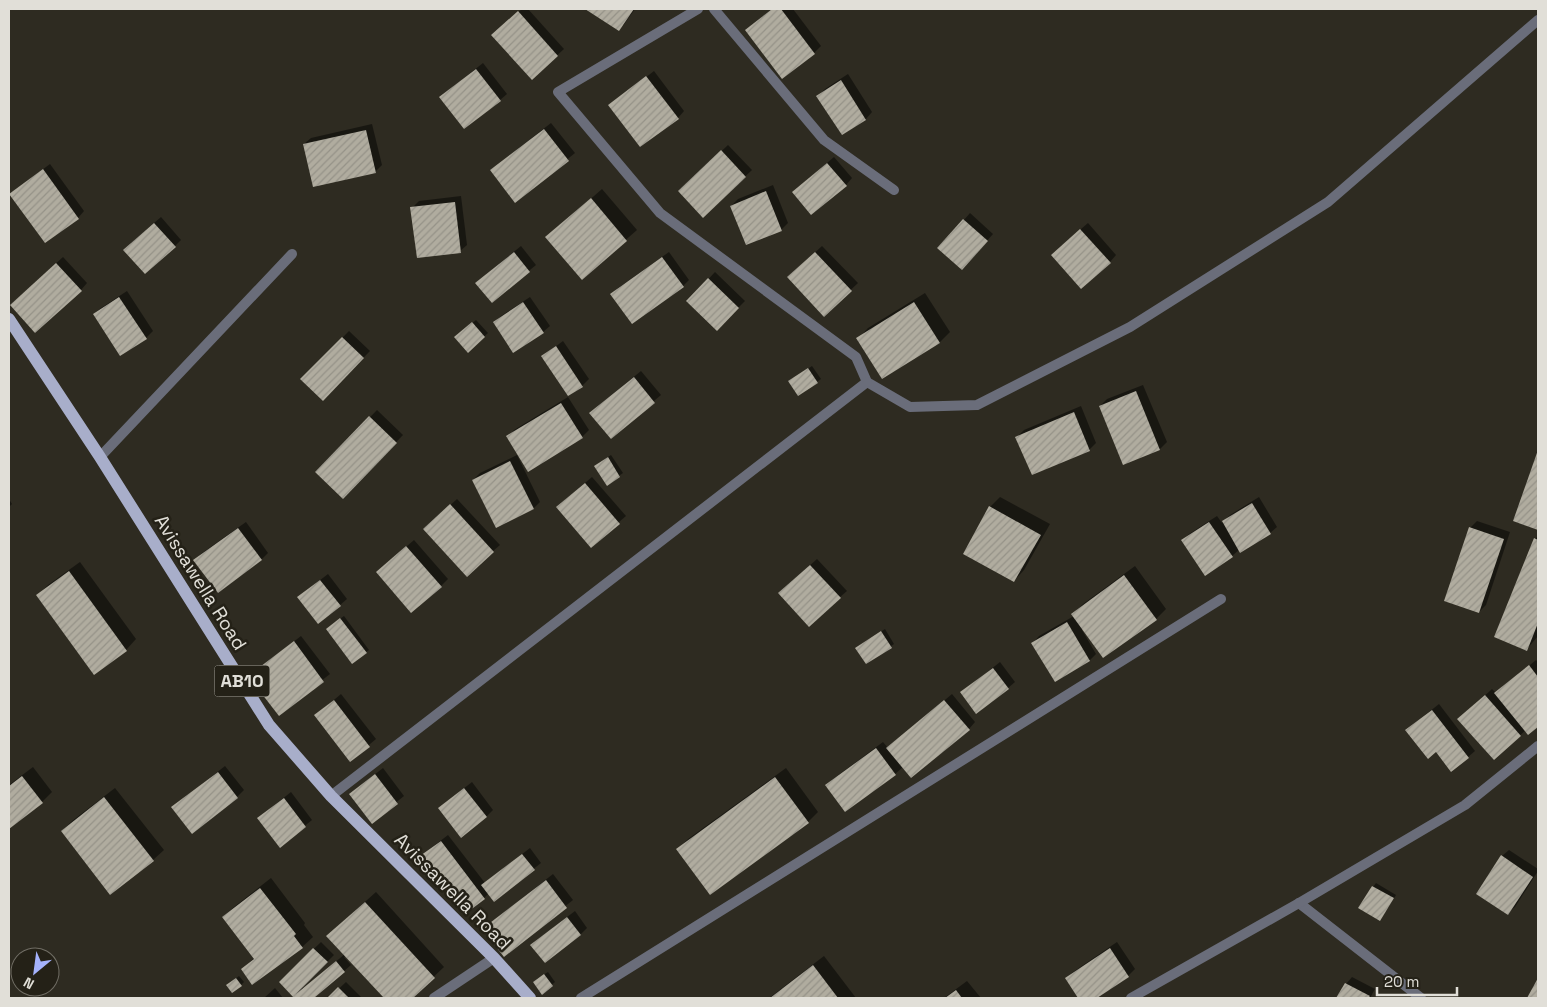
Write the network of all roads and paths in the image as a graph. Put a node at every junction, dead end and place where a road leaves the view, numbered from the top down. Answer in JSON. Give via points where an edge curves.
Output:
{"nodes":[{"id":1,"x":698,"y":9,"type":"edge"},
{"id":2,"x":714,"y":9,"type":"edge"},
{"id":3,"x":1538,"y":20,"type":"edge"},
{"id":4,"x":894,"y":190,"type":"dead end"},
{"id":5,"x":292,"y":254,"type":"dead end"},
{"id":6,"x":9,"y":319,"type":"edge"},
{"id":7,"x":867,"y":382,"type":"junction"},
{"id":8,"x":100,"y":457,"type":"junction"},
{"id":9,"x":1222,"y":598,"type":"dead end"},
{"id":10,"x":1538,"y":746,"type":"edge"},
{"id":11,"x":331,"y":796,"type":"junction"},
{"id":12,"x":1299,"y":902,"type":"junction"},
{"id":13,"x":494,"y":958,"type":"junction"},
{"id":14,"x":434,"y":998,"type":"edge"},
{"id":15,"x":530,"y":998,"type":"edge"},
{"id":16,"x":582,"y":998,"type":"edge"},
{"id":17,"x":1131,"y":998,"type":"edge"},
{"id":18,"x":1421,"y":998,"type":"edge"}],
"edges":[{"from":1,"to":7,"type":"street","via":[[558,92],[660,213],[856,357]]},
{"from":2,"to":4,"type":"street","via":[[824,140]]},
{"from":3,"to":7,"type":"street","via":[[1328,202],[1130,327],[977,406],[910,406]]},
{"from":5,"to":8,"type":"street"},
{"from":6,"to":8,"type":"main road","name":"Avissawella Road","number":"AB10"},
{"from":7,"to":11,"type":"street"},
{"from":8,"to":11,"type":"main road","name":"Avissawella Road","number":"AB10","via":[[269,725]]},
{"from":9,"to":16,"type":"street"},
{"from":10,"to":12,"type":"street","via":[[1465,805]]},
{"from":11,"to":13,"type":"main road","name":"Avissawella Road","number":"AB10"},
{"from":12,"to":17,"type":"street"},
{"from":12,"to":18,"type":"street"},
{"from":13,"to":14,"type":"street"},
{"from":13,"to":15,"type":"main road","name":"Avissawella Road","number":"AB10"}]}
